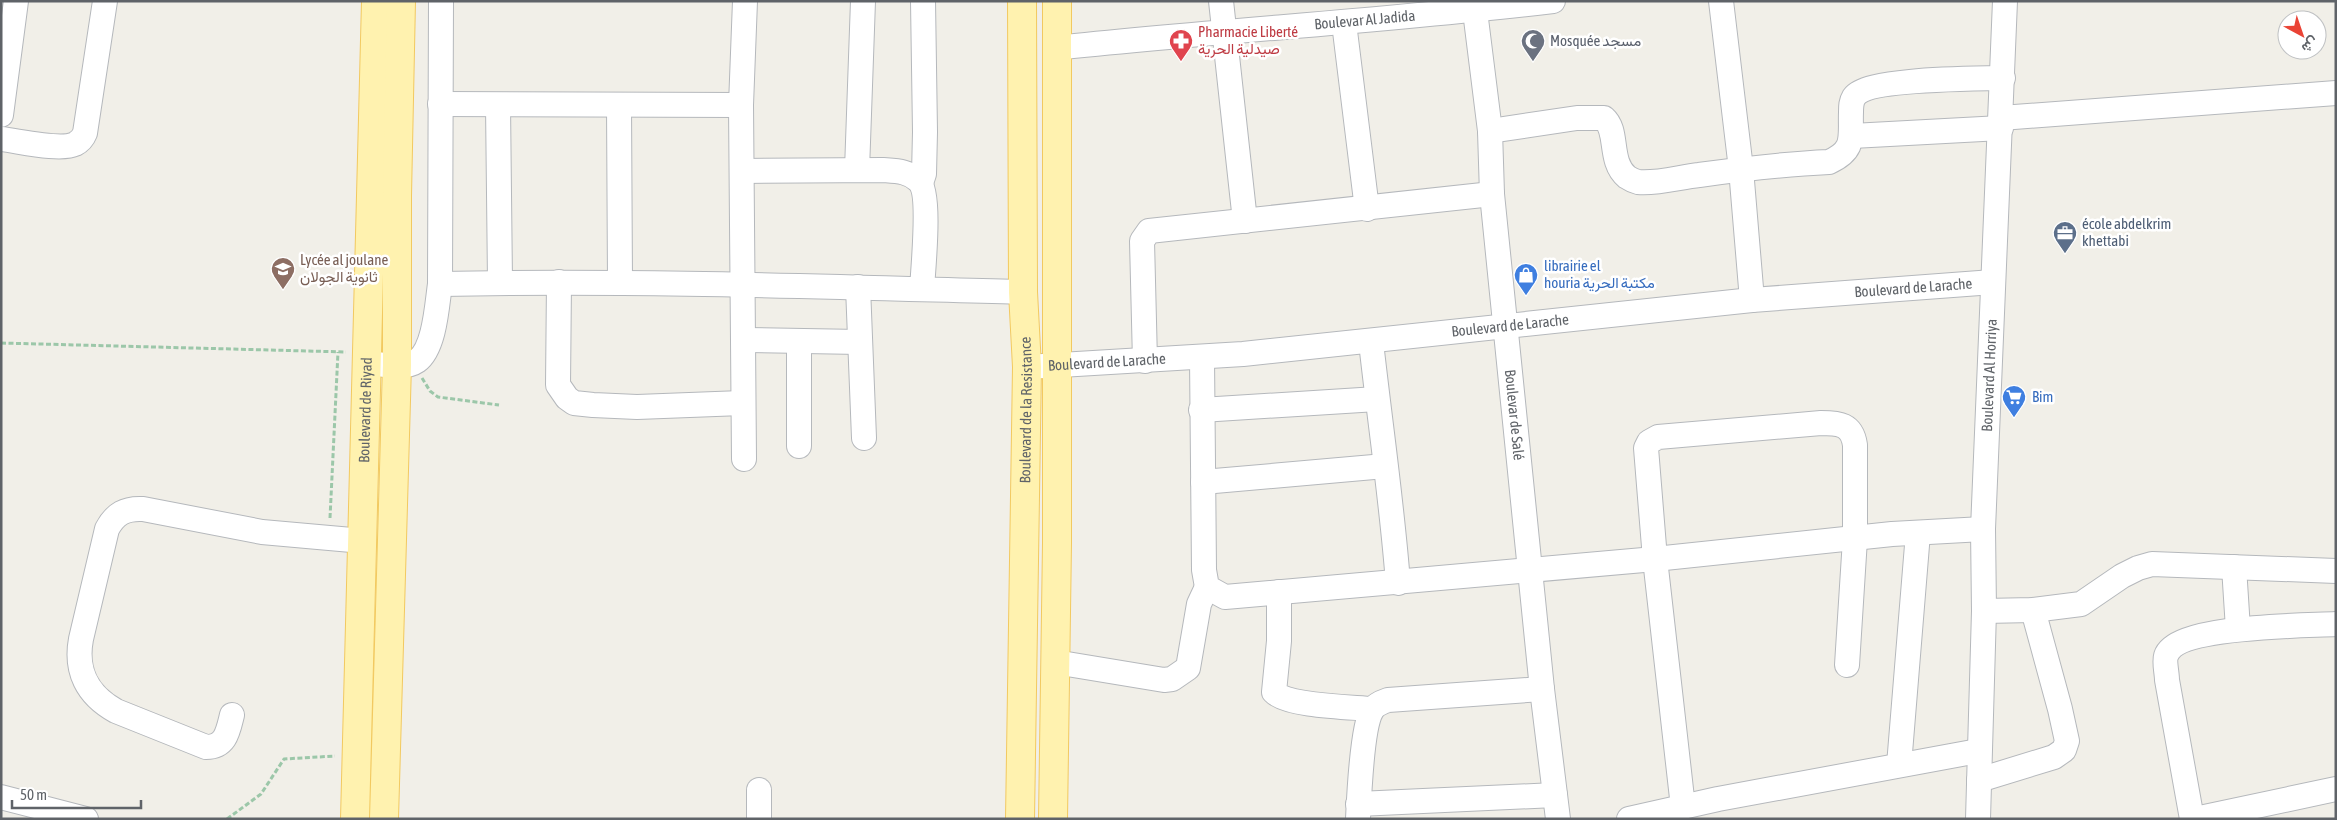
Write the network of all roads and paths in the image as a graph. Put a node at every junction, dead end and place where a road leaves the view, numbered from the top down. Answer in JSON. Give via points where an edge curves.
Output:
{"nodes":[{"id":1,"x":16,"y":1,"type":"edge"},
{"id":2,"x":105,"y":1,"type":"edge"},
{"id":3,"x":376,"y":1,"type":"edge"},
{"id":4,"x":401,"y":1,"type":"edge"},
{"id":5,"x":441,"y":1,"type":"edge"},
{"id":6,"x":745,"y":1,"type":"edge"},
{"id":7,"x":863,"y":1,"type":"edge"},
{"id":8,"x":923,"y":1,"type":"edge"},
{"id":9,"x":1022,"y":1,"type":"edge"},
{"id":10,"x":1057,"y":1,"type":"edge"},
{"id":11,"x":1221,"y":1,"type":"edge"},
{"id":12,"x":1553,"y":1,"type":"edge"},
{"id":13,"x":1721,"y":1,"type":"edge"},
{"id":14,"x":2006,"y":1,"type":"edge"},
{"id":15,"x":1549,"y":2,"type":"edge"},
{"id":16,"x":1430,"y":8,"type":"edge"},
{"id":17,"x":1475,"y":11,"type":"junction"},
{"id":18,"x":1344,"y":23,"type":"junction"},
{"id":19,"x":1224,"y":31,"type":"junction"},
{"id":20,"x":1056,"y":48,"type":"junction"},
{"id":21,"x":2003,"y":78,"type":"junction"},
{"id":22,"x":2336,"y":93,"type":"edge"},
{"id":23,"x":440,"y":104,"type":"junction"},
{"id":24,"x":498,"y":105,"type":"junction"},
{"id":25,"x":619,"y":105,"type":"junction"},
{"id":26,"x":741,"y":105,"type":"junction"},
{"id":27,"x":1,"y":115,"type":"edge"},
{"id":28,"x":2001,"y":123,"type":"junction"},
{"id":29,"x":1490,"y":131,"type":"junction"},
{"id":30,"x":1852,"y":136,"type":"junction"},
{"id":31,"x":1,"y":139,"type":"edge"},
{"id":32,"x":1741,"y":169,"type":"junction"},
{"id":33,"x":857,"y":170,"type":"junction"},
{"id":34,"x":743,"y":171,"type":"junction"},
{"id":35,"x":921,"y":183,"type":"junction"},
{"id":36,"x":1492,"y":194,"type":"junction"},
{"id":37,"x":1367,"y":209,"type":"junction"},
{"id":38,"x":1245,"y":221,"type":"junction"},
{"id":39,"x":500,"y":282,"type":"junction"},
{"id":40,"x":559,"y":282,"type":"junction"},
{"id":41,"x":620,"y":282,"type":"junction"},
{"id":42,"x":1993,"y":282,"type":"junction"},
{"id":43,"x":440,"y":284,"type":"junction"},
{"id":44,"x":744,"y":284,"type":"junction"},
{"id":45,"x":858,"y":287,"type":"junction"},
{"id":46,"x":922,"y":289,"type":"junction"},
{"id":47,"x":1023,"y":292,"type":"junction"},
{"id":48,"x":1752,"y":300,"type":"junction"},
{"id":49,"x":1505,"y":326,"type":"junction"},
{"id":50,"x":745,"y":340,"type":"junction"},
{"id":51,"x":799,"y":341,"type":"junction"},
{"id":52,"x":860,"y":342,"type":"junction"},
{"id":53,"x":1370,"y":342,"type":"junction"},
{"id":54,"x":1,"y":343,"type":"edge"},
{"id":55,"x":338,"y":352,"type":"junction"},
{"id":56,"x":367,"y":358,"type":"junction"},
{"id":57,"x":1202,"y":358,"type":"junction"},
{"id":58,"x":1145,"y":360,"type":"junction"},
{"id":59,"x":407,"y":363,"type":"junction"},
{"id":60,"x":1056,"y":365,"type":"junction"},
{"id":61,"x":1027,"y":367,"type":"junction"},
{"id":62,"x":1377,"y":399,"type":"junction"},
{"id":63,"x":742,"y":403,"type":"junction"},
{"id":64,"x":499,"y":405,"type":"dead end"},
{"id":65,"x":1202,"y":410,"type":"junction"},
{"id":66,"x":864,"y":438,"type":"dead end"},
{"id":67,"x":799,"y":446,"type":"dead end"},
{"id":68,"x":744,"y":460,"type":"dead end"},
{"id":69,"x":1385,"y":466,"type":"junction"},
{"id":70,"x":1203,"y":482,"type":"junction"},
{"id":71,"x":1983,"y":530,"type":"junction"},
{"id":72,"x":1918,"y":533,"type":"junction"},
{"id":73,"x":329,"y":539,"type":"junction"},
{"id":74,"x":1855,"y":539,"type":"junction"},
{"id":75,"x":362,"y":541,"type":"junction"},
{"id":76,"x":1655,"y":559,"type":"junction"},
{"id":77,"x":2234,"y":567,"type":"junction"},
{"id":78,"x":1531,"y":570,"type":"junction"},
{"id":79,"x":2336,"y":571,"type":"edge"},
{"id":80,"x":1398,"y":583,"type":"junction"},
{"id":81,"x":1207,"y":587,"type":"junction"},
{"id":82,"x":1278,"y":592,"type":"junction"},
{"id":83,"x":2033,"y":610,"type":"junction"},
{"id":84,"x":1984,"y":612,"type":"junction"},
{"id":85,"x":2336,"y":624,"type":"edge"},
{"id":86,"x":2238,"y":629,"type":"junction"},
{"id":87,"x":1055,"y":662,"type":"junction"},
{"id":88,"x":1847,"y":665,"type":"dead end"},
{"id":89,"x":1542,"y":689,"type":"junction"},
{"id":90,"x":1372,"y":709,"type":"junction"},
{"id":91,"x":232,"y":715,"type":"dead end"},
{"id":92,"x":1978,"y":751,"type":"junction"},
{"id":93,"x":338,"y":764,"type":"dead end"},
{"id":94,"x":1899,"y":765,"type":"junction"},
{"id":95,"x":1979,"y":780,"type":"junction"},
{"id":96,"x":2336,"y":789,"type":"edge"},
{"id":97,"x":759,"y":790,"type":"dead end"},
{"id":98,"x":1555,"y":795,"type":"junction"},
{"id":99,"x":1,"y":798,"type":"edge"},
{"id":100,"x":1683,"y":807,"type":"junction"},
{"id":101,"x":1358,"y":811,"type":"edge"},
{"id":102,"x":86,"y":819,"type":"edge"},
{"id":103,"x":227,"y":819,"type":"edge"},
{"id":104,"x":355,"y":819,"type":"edge"},
{"id":105,"x":384,"y":819,"type":"edge"},
{"id":106,"x":759,"y":819,"type":"edge"},
{"id":107,"x":1020,"y":819,"type":"edge"},
{"id":108,"x":1053,"y":819,"type":"edge"},
{"id":109,"x":1558,"y":819,"type":"edge"},
{"id":110,"x":1629,"y":819,"type":"edge"},
{"id":111,"x":1978,"y":819,"type":"edge"},
{"id":112,"x":2193,"y":819,"type":"edge"}],
"edges":[{"from":1,"to":27,"type":"street"},
{"from":2,"to":31,"type":"street","via":[[82,139],[64,146]]},
{"from":3,"to":56,"type":"main road","name":"Boulevard de Riyad"},
{"from":4,"to":59,"type":"main road","name":"Boulevard de Riyad","via":[[397,196]]},
{"from":5,"to":23,"type":"street"},
{"from":6,"to":26,"type":"street"},
{"from":7,"to":33,"type":"street"},
{"from":8,"to":35,"type":"street","via":[[925,142]]},
{"from":9,"to":47,"type":"main road","name":"Boulevard de la Resistance"},
{"from":10,"to":20,"type":"main road","name":"Boulevard de la Resistance"},
{"from":11,"to":19,"type":"street"},
{"from":12,"to":15,"type":"street","name":"Boulevar Al Jadida"},
{"from":13,"to":32,"type":"street"},
{"from":14,"to":21,"type":"street","name":"Boulevard Al Horriya"},
{"from":15,"to":17,"type":"street","name":"Boulevar Al Jadida"},
{"from":16,"to":17,"type":"street","name":"Boulevar Al Jadida"},
{"from":16,"to":18,"type":"street","name":"Boulevar Al Jadida"},
{"from":17,"to":29,"type":"street","name":"Boulevar de Salé"},
{"from":18,"to":19,"type":"street","name":"Boulevar Al Jadida"},
{"from":18,"to":37,"type":"street"},
{"from":19,"to":20,"type":"street","name":"Boulevar Al Jadida"},
{"from":19,"to":38,"type":"street"},
{"from":20,"to":60,"type":"main road","name":"Boulevard de la Resistance"},
{"from":21,"to":28,"type":"street","name":"Boulevard Al Horriya"},
{"from":21,"to":30,"type":"street","via":[[1911,81],[1864,88],[1851,103]]},
{"from":22,"to":28,"type":"street"},
{"from":23,"to":24,"type":"street"},
{"from":23,"to":43,"type":"street"},
{"from":24,"to":25,"type":"street"},
{"from":24,"to":39,"type":"street"},
{"from":25,"to":26,"type":"street"},
{"from":25,"to":41,"type":"street"},
{"from":26,"to":34,"type":"street"},
{"from":28,"to":30,"type":"street"},
{"from":28,"to":42,"type":"street","name":"Boulevard Al Horriya"},
{"from":29,"to":32,"type":"street","via":[[1598,117],[1609,124],[1618,164],[1629,178],[1638,182]]},
{"from":29,"to":36,"type":"street","name":"Boulevar de Salé"},
{"from":30,"to":32,"type":"street","via":[[1846,150],[1829,162]]},
{"from":32,"to":48,"type":"street"},
{"from":33,"to":34,"type":"street"},
{"from":33,"to":35,"type":"street","via":[[903,172]]},
{"from":34,"to":44,"type":"street"},
{"from":35,"to":46,"type":"street","via":[[926,215]]},
{"from":36,"to":37,"type":"street"},
{"from":36,"to":49,"type":"street","name":"Boulevar de Salé"},
{"from":37,"to":38,"type":"street"},
{"from":38,"to":58,"type":"street","via":[[1156,230],[1146,234],[1142,241]]},
{"from":39,"to":40,"type":"street"},
{"from":39,"to":43,"type":"street"},
{"from":40,"to":41,"type":"street"},
{"from":40,"to":63,"type":"street","via":[[558,386],[566,398],[574,403],[637,407]]},
{"from":41,"to":44,"type":"street"},
{"from":42,"to":48,"type":"street","name":"Boulevard de Larache"},
{"from":42,"to":71,"type":"street","name":"Boulevard Al Horriya"},
{"from":43,"to":59,"type":"street","via":[[432,334],[426,350]]},
{"from":44,"to":45,"type":"street"},
{"from":44,"to":50,"type":"street"},
{"from":45,"to":46,"type":"street"},
{"from":45,"to":52,"type":"street"},
{"from":46,"to":47,"type":"street"},
{"from":47,"to":61,"type":"main road","name":"Boulevard de la Resistance"},
{"from":48,"to":49,"type":"street","name":"Boulevard de Larache"},
{"from":49,"to":53,"type":"street","name":"Boulevard de Larache"},
{"from":49,"to":78,"type":"street","name":"Boulevar de Salé"},
{"from":50,"to":51,"type":"street"},
{"from":50,"to":63,"type":"street"},
{"from":51,"to":52,"type":"street"},
{"from":51,"to":67,"type":"street"},
{"from":52,"to":66,"type":"street"},
{"from":53,"to":57,"type":"street","name":"Boulevard de Larache"},
{"from":53,"to":62,"type":"street"},
{"from":54,"to":55,"type":"path"},
{"from":55,"to":56,"type":"path"},
{"from":55,"to":73,"type":"path"},
{"from":56,"to":59,"type":"street"},
{"from":56,"to":75,"type":"main road","name":"Boulevard de Riyad"},
{"from":57,"to":58,"type":"street","name":"Boulevard de Larache"},
{"from":57,"to":65,"type":"street"},
{"from":58,"to":60,"type":"street","name":"Boulevard de Larache"},
{"from":59,"to":64,"type":"path","via":[[438,397]]},
{"from":59,"to":105,"type":"main road","name":"Boulevard de Riyad"},
{"from":60,"to":61,"type":"street","name":"Boulevard de Larache"},
{"from":60,"to":87,"type":"main road","name":"Boulevard de la Resistance"},
{"from":61,"to":107,"type":"main road","name":"Boulevard de la Resistance"},
{"from":62,"to":65,"type":"street"},
{"from":62,"to":69,"type":"street"},
{"from":63,"to":68,"type":"street"},
{"from":65,"to":70,"type":"street"},
{"from":69,"to":70,"type":"street"},
{"from":69,"to":80,"type":"street"},
{"from":70,"to":81,"type":"street","via":[[1202,546]]},
{"from":71,"to":72,"type":"street"},
{"from":71,"to":84,"type":"street","name":"Boulevard Al Horriya"},
{"from":72,"to":74,"type":"street"},
{"from":72,"to":94,"type":"street"},
{"from":73,"to":75,"type":"street"},
{"from":73,"to":91,"type":"street","via":[[262,532],[143,509],[126,510],[113,520],[108,529],[80,646],[80,668],[92,694],[116,711],[206,747],[224,741]]},
{"from":74,"to":76,"type":"street"},
{"from":74,"to":76,"type":"street","via":[[1855,445],[1854,437],[1845,425],[1821,423],[1658,437],[1646,448]]},
{"from":74,"to":88,"type":"street"},
{"from":75,"to":104,"type":"main road","name":"Boulevard de Riyad"},
{"from":76,"to":78,"type":"street"},
{"from":76,"to":100,"type":"street"},
{"from":77,"to":79,"type":"street"},
{"from":77,"to":83,"type":"street","via":[[2152,564],[2122,576],[2081,604]]},
{"from":77,"to":86,"type":"street"},
{"from":78,"to":80,"type":"street"},
{"from":78,"to":89,"type":"street","name":"Boulevar de Salé"},
{"from":80,"to":82,"type":"street"},
{"from":81,"to":82,"type":"street","via":[[1225,597]]},
{"from":81,"to":87,"type":"street","via":[[1199,604],[1188,668],[1172,679]]},
{"from":82,"to":90,"type":"street","via":[[1279,641],[1274,692],[1296,702]]},
{"from":83,"to":84,"type":"street"},
{"from":83,"to":95,"type":"street","via":[[2060,709],[2066,745],[2061,754],[2054,757]]},
{"from":84,"to":92,"type":"street","name":"Boulevard Al Horriya"},
{"from":85,"to":86,"type":"street"},
{"from":86,"to":112,"type":"street","via":[[2185,640],[2173,647],[2166,657],[2167,680]]},
{"from":87,"to":108,"type":"main road","name":"Boulevard de la Resistance"},
{"from":89,"to":90,"type":"street","via":[[1388,700]]},
{"from":89,"to":98,"type":"street","name":"Boulevar de Salé"},
{"from":90,"to":101,"type":"street","via":[[1366,726]]},
{"from":92,"to":94,"type":"street"},
{"from":92,"to":95,"type":"street","name":"Boulevard Al Horriya"},
{"from":93,"to":103,"type":"path","via":[[338,756],[284,759],[261,794]]},
{"from":94,"to":100,"type":"street"},
{"from":95,"to":111,"type":"street","name":"Boulevard Al Horriya"},
{"from":96,"to":112,"type":"street"},
{"from":97,"to":106,"type":"street"},
{"from":98,"to":101,"type":"street"},
{"from":98,"to":109,"type":"street","name":"Boulevar de Salé"},
{"from":99,"to":102,"type":"street"},
{"from":100,"to":110,"type":"street"}]}
